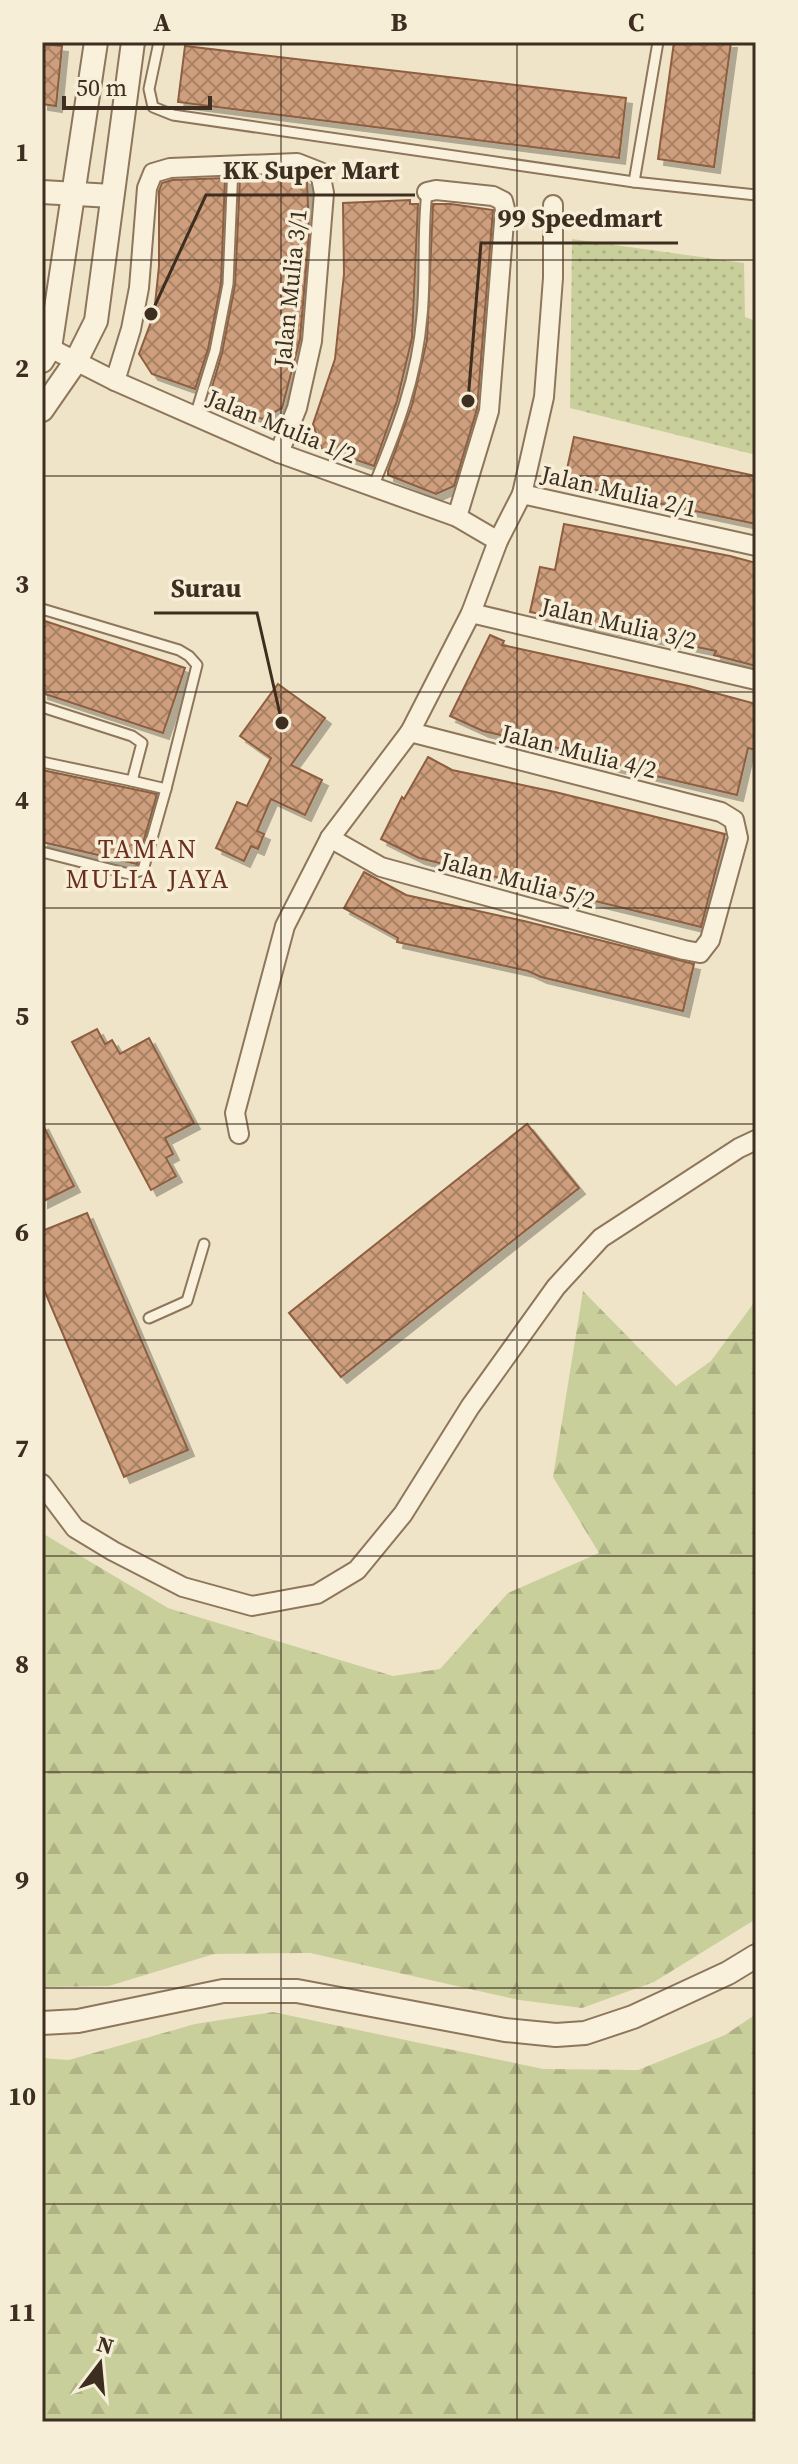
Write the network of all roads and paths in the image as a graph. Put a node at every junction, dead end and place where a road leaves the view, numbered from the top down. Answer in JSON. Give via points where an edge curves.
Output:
{"nodes":[{"id":1,"x":96,"y":42,"type":"edge"},
{"id":2,"x":133,"y":42,"type":"edge"},
{"id":3,"x":159,"y":42,"type":"edge"},
{"id":4,"x":658,"y":42,"type":"edge"},
{"id":5,"x":233,"y":166,"type":"junction"},
{"id":6,"x":634,"y":182,"type":"junction"},
{"id":7,"x":42,"y":192,"type":"edge"},
{"id":8,"x":75,"y":192,"type":"junction"},
{"id":9,"x":427,"y":192,"type":"joint"},
{"id":10,"x":756,"y":195,"type":"edge"},
{"id":11,"x":112,"y":196,"type":"junction"},
{"id":12,"x":553,"y":205,"type":"dead end"},
{"id":13,"x":46,"y":355,"type":"edge"},
{"id":14,"x":76,"y":361,"type":"junction"},
{"id":15,"x":115,"y":381,"type":"junction"},
{"id":16,"x":42,"y":410,"type":"edge"},
{"id":17,"x":195,"y":416,"type":"junction"},
{"id":18,"x":279,"y":453,"type":"junction"},
{"id":19,"x":373,"y":487,"type":"junction"},
{"id":20,"x":522,"y":494,"type":"junction"},
{"id":21,"x":457,"y":517,"type":"junction"},
{"id":22,"x":498,"y":541,"type":"junction"},
{"id":23,"x":756,"y":546,"type":"edge"},
{"id":24,"x":42,"y":609,"type":"edge"},
{"id":25,"x":471,"y":613,"type":"junction"},
{"id":26,"x":756,"y":680,"type":"edge"},
{"id":27,"x":42,"y":707,"type":"edge"},
{"id":28,"x":410,"y":732,"type":"junction"},
{"id":29,"x":42,"y":762,"type":"edge"},
{"id":30,"x":132,"y":781,"type":"junction"},
{"id":31,"x":166,"y":789,"type":"junction"},
{"id":32,"x":330,"y":838,"type":"junction"},
{"id":33,"x":42,"y":852,"type":"edge"},
{"id":34,"x":700,"y":953,"type":"joint"},
{"id":35,"x":239,"y":1134,"type":"dead end"},
{"id":36,"x":756,"y":1140,"type":"edge"},
{"id":37,"x":204,"y":1244,"type":"dead end"},
{"id":38,"x":149,"y":1318,"type":"dead end"},
{"id":39,"x":42,"y":1484,"type":"edge"},
{"id":40,"x":756,"y":1956,"type":"edge"},
{"id":41,"x":42,"y":2023,"type":"edge"}],
"edges":[{"from":1,"to":8,"type":"street"},
{"from":2,"to":11,"type":"street"},
{"from":3,"to":6,"type":"lane","via":[[149,89],[153,107],[173,115]]},
{"from":4,"to":6,"type":"lane"},
{"from":5,"to":15,"type":"street","via":[[153,173],[147,188],[139,288]]},
{"from":5,"to":17,"type":"lane","via":[[228,284]]},
{"from":5,"to":18,"type":"street","name":"Jalan Mulia 3/1","via":[[297,163],[320,172],[324,193],[312,341],[297,408]]},
{"from":6,"to":10,"type":"lane"},
{"from":7,"to":8,"type":"street"},
{"from":8,"to":11,"type":"street"},
{"from":8,"to":13,"type":"street"},
{"from":9,"to":19,"type":"lane","via":[[415,365],[403,417]]},
{"from":9,"to":21,"type":"street","via":[[493,196],[505,209],[489,411]]},
{"from":11,"to":14,"type":"street","via":[[96,321]]},
{"from":12,"to":20,"type":"street","via":[[544,397]]},
{"from":13,"to":14,"type":"street","name":"Jalan Mulia 1/2"},
{"from":14,"to":15,"type":"street","name":"Jalan Mulia 1/2"},
{"from":14,"to":16,"type":"street"},
{"from":15,"to":17,"type":"street","name":"Jalan Mulia 1/2"},
{"from":17,"to":18,"type":"street","name":"Jalan Mulia 1/2"},
{"from":18,"to":19,"type":"street","name":"Jalan Mulia 1/2"},
{"from":19,"to":21,"type":"street","name":"Jalan Mulia 1/2"},
{"from":20,"to":22,"type":"street","name":"Jalan Mulia 2/1"},
{"from":20,"to":23,"type":"street","name":"Jalan Mulia 2/1"},
{"from":21,"to":22,"type":"street","name":"Jalan Mulia 1/2"},
{"from":22,"to":25,"type":"street","name":"Jalan Mulia 2/1"},
{"from":24,"to":31,"type":"lane","via":[[179,650],[197,665]]},
{"from":25,"to":26,"type":"street","name":"Jalan Mulia 3/2"},
{"from":25,"to":28,"type":"street","name":"Jalan Mulia 2/1"},
{"from":27,"to":30,"type":"lane","via":[[138,739],[142,743]]},
{"from":28,"to":32,"type":"street","name":"Jalan Mulia 2/1"},
{"from":28,"to":34,"type":"street","name":"Jalan Mulia 4/2","via":[[721,812],[734,820],[738,838],[710,940]]},
{"from":29,"to":30,"type":"lane"},
{"from":30,"to":31,"type":"lane"},
{"from":31,"to":33,"type":"lane","via":[[143,870],[129,874]]},
{"from":32,"to":34,"type":"street","name":"Jalan Mulia 5/2","via":[[381,867]]},
{"from":32,"to":35,"type":"street","name":"Jalan Mulia 2/1","via":[[285,926],[235,1113]]},
{"from":36,"to":39,"type":"street","via":[[601,1238],[556,1287],[470,1407],[403,1514],[357,1570],[317,1594],[252,1606],[183,1587],[75,1528]]},
{"from":37,"to":38,"type":"lane","via":[[187,1301]]},
{"from":40,"to":41,"type":"street","via":[[633,2017],[585,2033],[505,2030],[297,1991],[223,1991],[78,2021]]}]}
